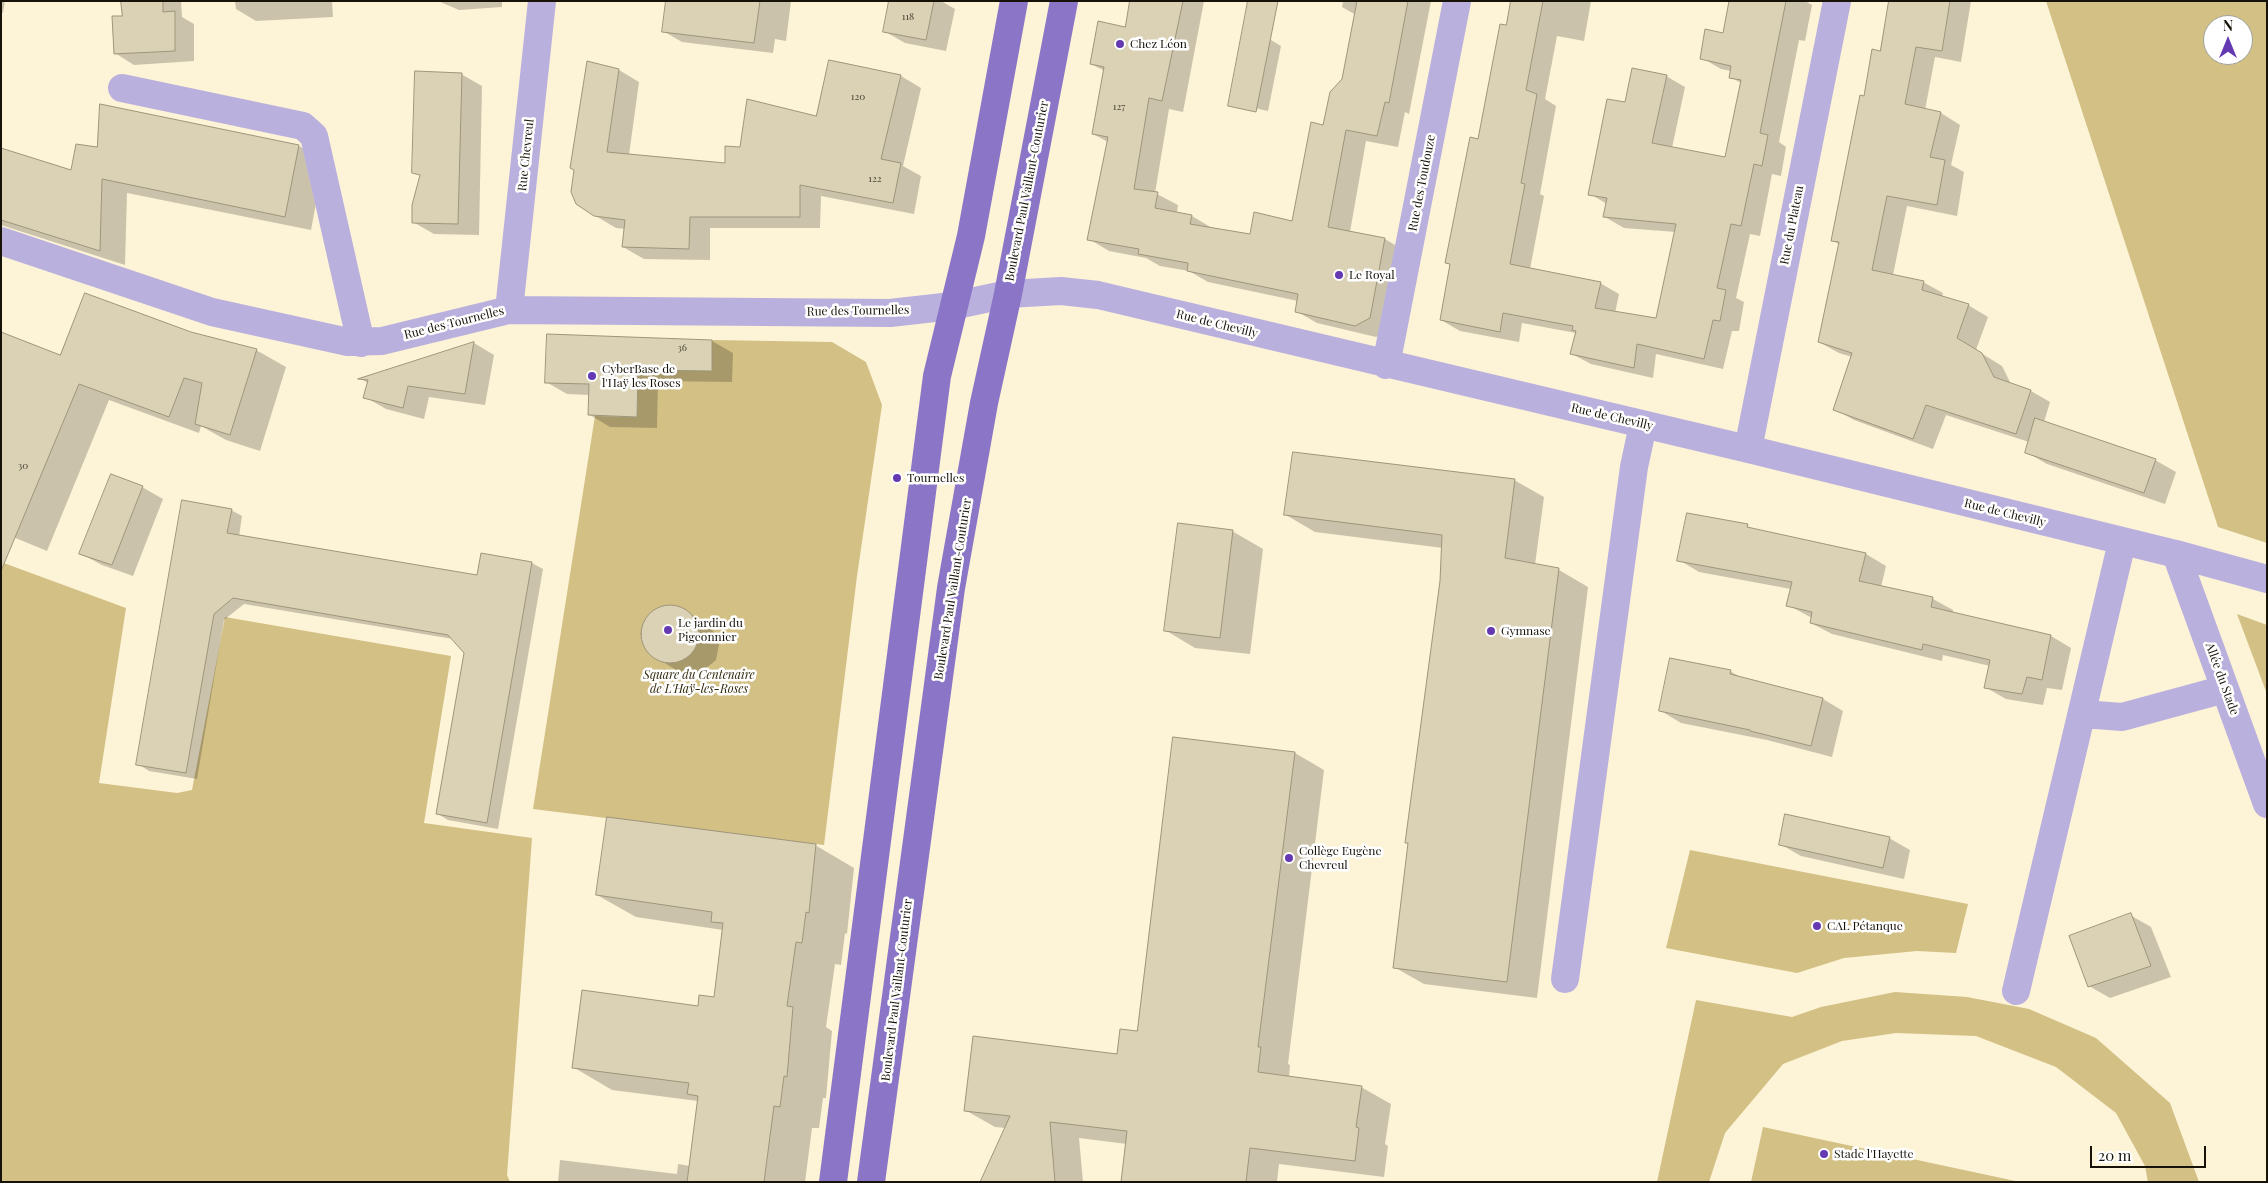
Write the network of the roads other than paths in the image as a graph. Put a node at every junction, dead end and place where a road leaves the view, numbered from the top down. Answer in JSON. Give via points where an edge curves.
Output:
{"nodes":[{"id":1,"x":542,"y":1,"type":"edge"},
{"id":2,"x":1014,"y":1,"type":"edge"},
{"id":3,"x":1064,"y":1,"type":"edge"},
{"id":4,"x":1457,"y":1,"type":"edge"},
{"id":5,"x":1837,"y":1,"type":"edge"},
{"id":6,"x":122,"y":88,"type":"dead end"},
{"id":7,"x":1,"y":241,"type":"edge"},
{"id":8,"x":1008,"y":294,"type":"junction"},
{"id":9,"x":952,"y":306,"type":"junction"},
{"id":10,"x":509,"y":310,"type":"junction"},
{"id":11,"x":361,"y":342,"type":"junction"},
{"id":12,"x":1386,"y":365,"type":"junction"},
{"id":13,"x":1643,"y":425,"type":"junction"},
{"id":14,"x":1748,"y":449,"type":"junction"},
{"id":15,"x":2122,"y":542,"type":"junction"},
{"id":16,"x":2176,"y":554,"type":"junction"},
{"id":17,"x":2267,"y":579,"type":"edge"},
{"id":18,"x":2225,"y":689,"type":"junction"},
{"id":19,"x":2083,"y":714,"type":"junction"},
{"id":20,"x":2267,"y":804,"type":"edge"},
{"id":21,"x":1565,"y":979,"type":"dead end"},
{"id":22,"x":2016,"y":991,"type":"dead end"},
{"id":23,"x":833,"y":1182,"type":"edge"},
{"id":24,"x":871,"y":1182,"type":"edge"}],
"edges":[{"from":1,"to":10,"type":"street","name":"Rue Chevreul"},
{"from":2,"to":9,"type":"main road","via":[[971,236]]},
{"from":3,"to":8,"type":"main road","name":"Boulevard Paul Vaillant-Couturier"},
{"from":4,"to":12,"type":"street","name":"Rue des Toudouze"},
{"from":5,"to":14,"type":"street","name":"Rue du Plateau"},
{"from":6,"to":11,"type":"street","via":[[303,126],[314,136]]},
{"from":7,"to":11,"type":"street","name":"Rue des Tournelles","via":[[212,312],[348,342]]},
{"from":8,"to":9,"type":"street","name":"Rue de Chevilly"},
{"from":8,"to":12,"type":"street","name":"Rue de Chevilly","via":[[1061,291],[1098,295]]},
{"from":8,"to":24,"type":"main road","name":"Boulevard Paul Vaillant-Couturier","via":[[984,403],[951,588]]},
{"from":9,"to":10,"type":"street","name":"Rue des Tournelles","via":[[890,313]]},
{"from":9,"to":23,"type":"main road","via":[[937,376]]},
{"from":10,"to":11,"type":"street","name":"Rue des Tournelles"},
{"from":12,"to":13,"type":"street","name":"Rue de Chevilly"},
{"from":13,"to":14,"type":"street","name":"Rue de Chevilly"},
{"from":13,"to":21,"type":"street","via":[[1634,467]]},
{"from":14,"to":15,"type":"street","name":"Rue de Chevilly"},
{"from":15,"to":16,"type":"street","name":"Rue de Chevilly"},
{"from":15,"to":19,"type":"street"},
{"from":16,"to":17,"type":"street","name":"Rue de Chevilly"},
{"from":16,"to":18,"type":"street","name":"Allée du Stade"},
{"from":18,"to":19,"type":"street","via":[[2122,717]]},
{"from":18,"to":20,"type":"street","name":"Allée du Stade"},
{"from":19,"to":22,"type":"street"}]}
